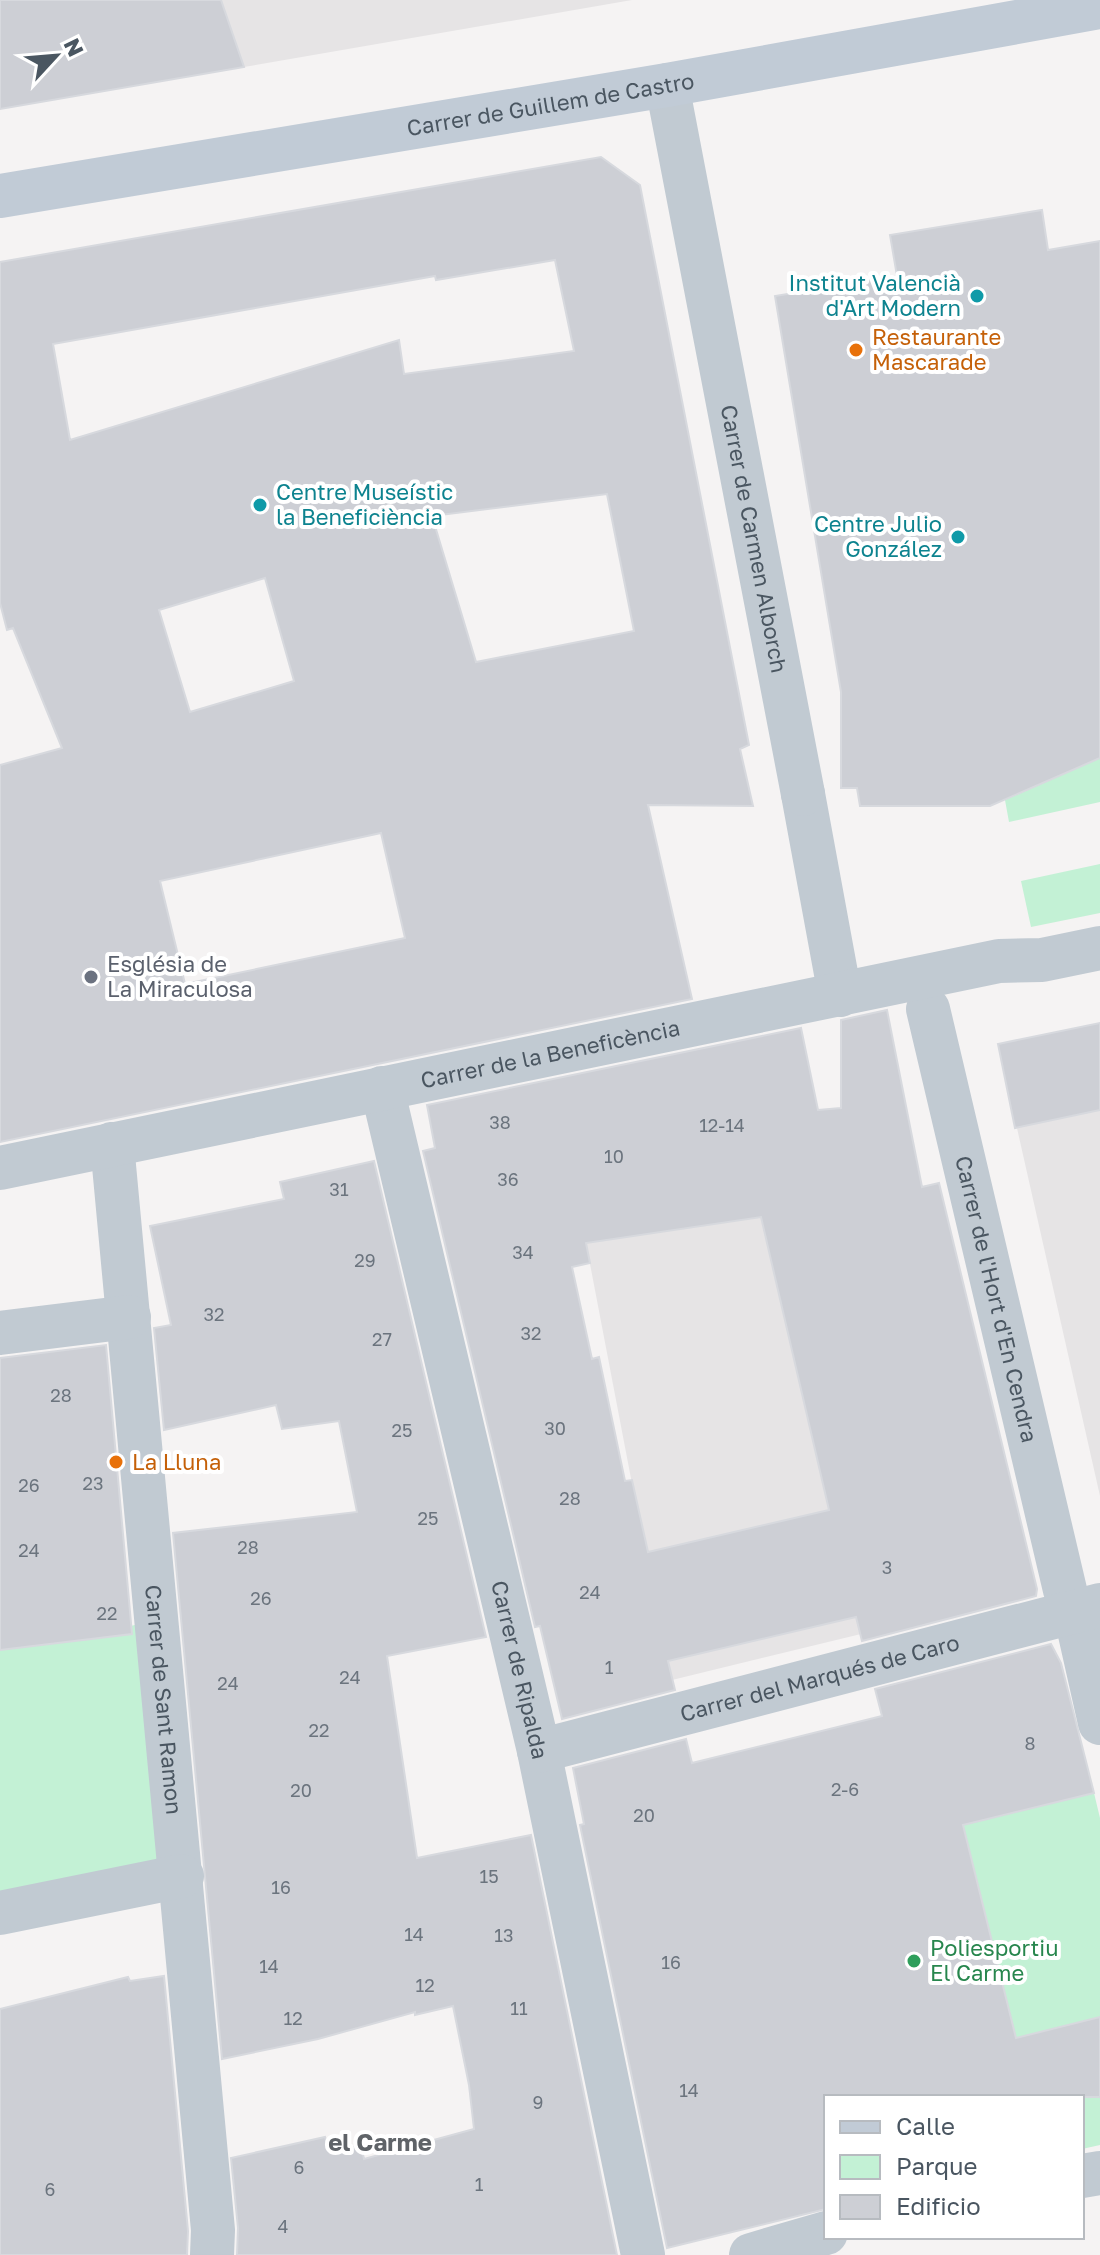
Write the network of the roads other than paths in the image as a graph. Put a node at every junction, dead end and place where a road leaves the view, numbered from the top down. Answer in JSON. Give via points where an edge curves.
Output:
{"nodes":[{"id":1,"x":1100,"y":7,"type":"edge"},
{"id":2,"x":667,"y":85,"type":"junction"},
{"id":3,"x":0,"y":196,"type":"edge"},
{"id":4,"x":1100,"y":948,"type":"edge"},
{"id":5,"x":840,"y":995,"type":"junction"},
{"id":6,"x":928,"y":1009,"type":"dead end"},
{"id":7,"x":382,"y":1088,"type":"junction"},
{"id":8,"x":112,"y":1144,"type":"junction"},
{"id":9,"x":0,"y":1168,"type":"edge"},
{"id":10,"x":129,"y":1317,"type":"junction"},
{"id":11,"x":0,"y":1333,"type":"edge"},
{"id":12,"x":1080,"y":1602,"type":"edge"},
{"id":13,"x":1100,"y":1723,"type":"edge"},
{"id":14,"x":539,"y":1751,"type":"junction"},
{"id":15,"x":182,"y":1876,"type":"junction"},
{"id":16,"x":0,"y":1913,"type":"edge"},
{"id":17,"x":824,"y":2234,"type":"edge"},
{"id":18,"x":212,"y":2255,"type":"edge"},
{"id":19,"x":643,"y":2255,"type":"edge"},
{"id":20,"x":751,"y":2255,"type":"edge"}],
"edges":[{"from":1,"to":2,"type":"main road","name":"Carrer de Guillem de Castro"},
{"from":2,"to":3,"type":"main road","name":"Carrer de Guillem de Castro"},
{"from":2,"to":5,"type":"street","name":"Carrer de Carmen Alborch"},
{"from":4,"to":5,"type":"street","name":"Carrer de la Beneficència","via":[[1042,960],[999,961]]},
{"from":5,"to":7,"type":"street","name":"Carrer de la Beneficència"},
{"from":6,"to":12,"type":"street","name":"Carrer de l'Hort d'En Cendra"},
{"from":7,"to":8,"type":"street","name":"Carrer de la Beneficència"},
{"from":7,"to":14,"type":"street","name":"Carrer de Ripalda"},
{"from":8,"to":9,"type":"street","name":"Carrer de la Beneficència"},
{"from":8,"to":10,"type":"street","name":"Carrer de Sant Ramon"},
{"from":10,"to":11,"type":"street"},
{"from":10,"to":15,"type":"street","name":"Carrer de Sant Ramon"},
{"from":12,"to":13,"type":"street","name":"Carrer de l'Hort d'En Cendra"},
{"from":12,"to":14,"type":"street","name":"Carrer del Marqués de Caro"},
{"from":14,"to":19,"type":"street","name":"Carrer de Ripalda"},
{"from":15,"to":16,"type":"street"},
{"from":15,"to":18,"type":"street","name":"Carrer de Sant Ramon"},
{"from":17,"to":20,"type":"street"}]}
